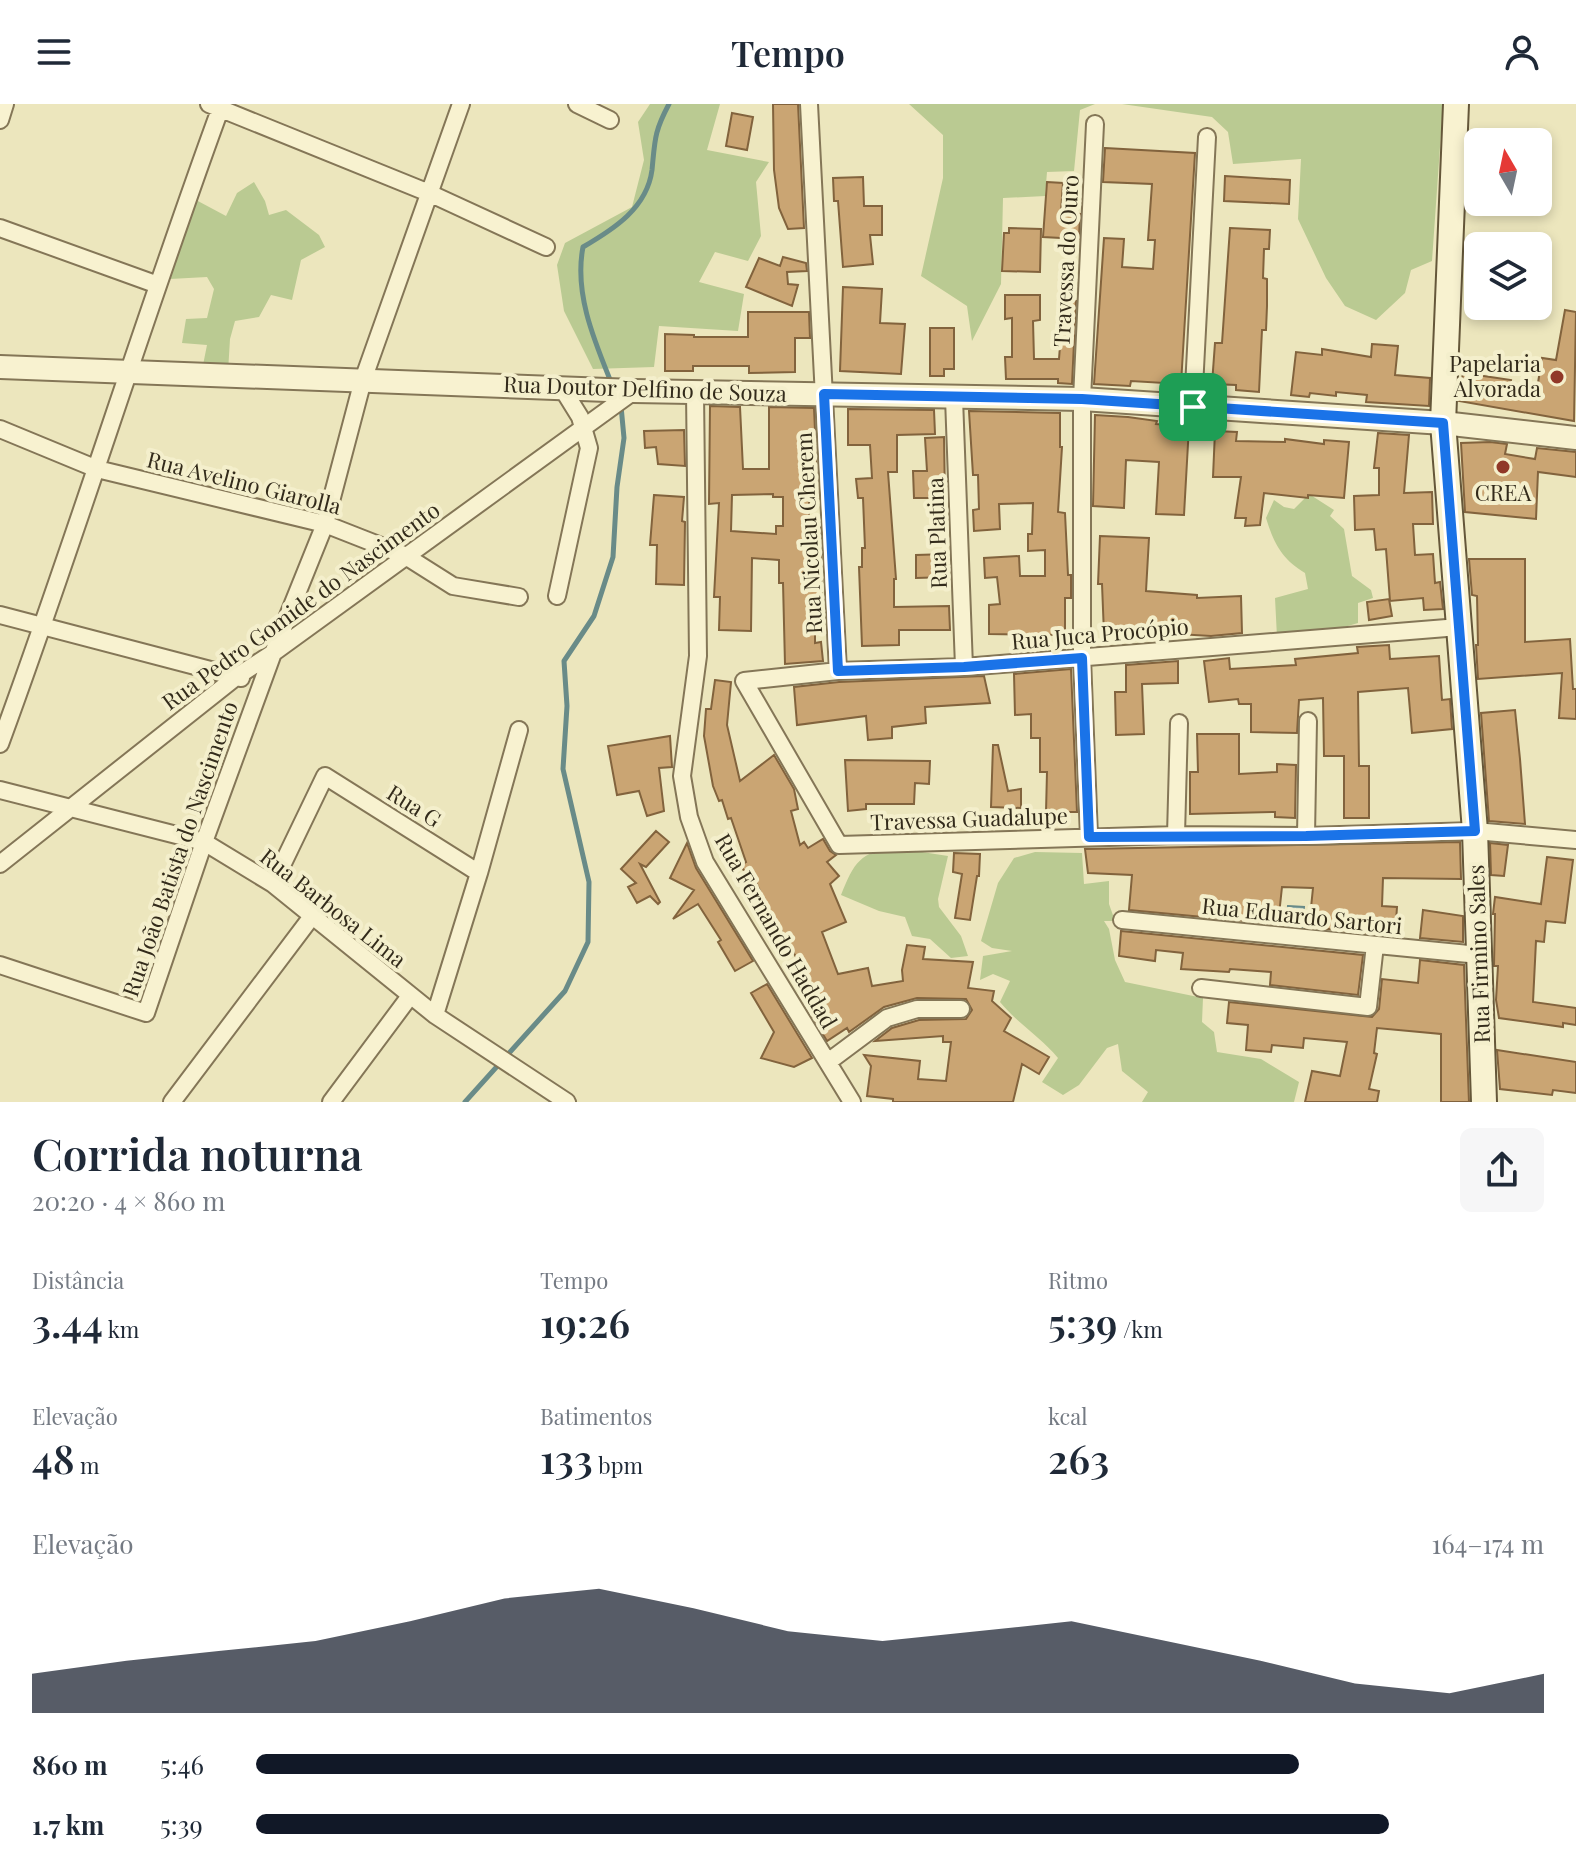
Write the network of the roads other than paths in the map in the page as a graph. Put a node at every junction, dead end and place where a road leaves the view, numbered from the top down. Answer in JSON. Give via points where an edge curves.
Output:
{"nodes":[{"id":1,"x":5,"y":104,"type":"edge"},
{"id":2,"x":461,"y":104,"type":"edge"},
{"id":3,"x":577,"y":104,"type":"edge"},
{"id":4,"x":809,"y":104,"type":"edge"},
{"id":5,"x":1456,"y":104,"type":"edge"},
{"id":6,"x":217,"y":105,"type":"edge"},
{"id":7,"x":0,"y":120,"type":"edge"},
{"id":8,"x":610,"y":120,"type":"dead end"},
{"id":9,"x":1095,"y":124,"type":"dead end"},
{"id":10,"x":1207,"y":137,"type":"dead end"},
{"id":11,"x":429,"y":193,"type":"junction"},
{"id":12,"x":0,"y":228,"type":"edge"},
{"id":13,"x":546,"y":247,"type":"dead end"},
{"id":14,"x":158,"y":285,"type":"junction"},
{"id":15,"x":0,"y":367,"type":"edge"},
{"id":16,"x":128,"y":370,"type":"junction"},
{"id":17,"x":363,"y":380,"type":"junction"},
{"id":18,"x":562,"y":388,"type":"junction"},
{"id":19,"x":634,"y":391,"type":"junction"},
{"id":20,"x":695,"y":392,"type":"junction"},
{"id":21,"x":824,"y":394,"type":"junction"},
{"id":22,"x":954,"y":398,"type":"junction"},
{"id":23,"x":1082,"y":399,"type":"junction"},
{"id":24,"x":1193,"y":407,"type":"junction"},
{"id":25,"x":1443,"y":423,"type":"junction"},
{"id":26,"x":585,"y":428,"type":"junction"},
{"id":27,"x":0,"y":429,"type":"edge"},
{"id":28,"x":1576,"y":438,"type":"edge"},
{"id":29,"x":97,"y":469,"type":"junction"},
{"id":30,"x":325,"y":524,"type":"junction"},
{"id":31,"x":404,"y":555,"type":"junction"},
{"id":32,"x":557,"y":596,"type":"dead end"},
{"id":33,"x":519,"y":597,"type":"dead end"},
{"id":34,"x":0,"y":615,"type":"edge"},
{"id":35,"x":287,"y":617,"type":"junction"},
{"id":36,"x":307,"y":627,"type":"junction"},
{"id":37,"x":1459,"y":627,"type":"junction"},
{"id":38,"x":43,"y":628,"type":"junction"},
{"id":39,"x":273,"y":653,"type":"junction"},
{"id":40,"x":1082,"y":658,"type":"junction"},
{"id":41,"x":964,"y":667,"type":"junction"},
{"id":42,"x":838,"y":671,"type":"junction"},
{"id":43,"x":236,"y":677,"type":"junction"},
{"id":44,"x":744,"y":681,"type":"joint"},
{"id":45,"x":261,"y":684,"type":"junction"},
{"id":46,"x":1308,"y":721,"type":"dead end"},
{"id":47,"x":1179,"y":723,"type":"dead end"},
{"id":48,"x":519,"y":730,"type":"dead end"},
{"id":49,"x":0,"y":744,"type":"edge"},
{"id":50,"x":0,"y":790,"type":"edge"},
{"id":51,"x":73,"y":808,"type":"junction"},
{"id":52,"x":1475,"y":831,"type":"junction"},
{"id":53,"x":1176,"y":835,"type":"junction"},
{"id":54,"x":1306,"y":836,"type":"junction"},
{"id":55,"x":1089,"y":837,"type":"junction"},
{"id":56,"x":1576,"y":840,"type":"edge"},
{"id":57,"x":204,"y":842,"type":"junction"},
{"id":58,"x":0,"y":864,"type":"edge"},
{"id":59,"x":479,"y":873,"type":"junction"},
{"id":60,"x":273,"y":884,"type":"junction"},
{"id":61,"x":313,"y":915,"type":"junction"},
{"id":62,"x":1122,"y":920,"type":"dead end"},
{"id":63,"x":1375,"y":945,"type":"junction"},
{"id":64,"x":1479,"y":955,"type":"junction"},
{"id":65,"x":0,"y":965,"type":"edge"},
{"id":66,"x":1201,"y":988,"type":"dead end"},
{"id":67,"x":410,"y":996,"type":"junction"},
{"id":68,"x":961,"y":1009,"type":"dead end"},
{"id":69,"x":435,"y":1015,"type":"junction"},
{"id":70,"x":828,"y":1062,"type":"junction"},
{"id":71,"x":172,"y":1102,"type":"edge"},
{"id":72,"x":331,"y":1102,"type":"edge"},
{"id":73,"x":567,"y":1102,"type":"edge"},
{"id":74,"x":852,"y":1102,"type":"edge"},
{"id":75,"x":1484,"y":1102,"type":"edge"}],
"edges":[{"from":1,"to":7,"type":"street"},
{"from":2,"to":11,"type":"street","name":"Rua João Batista do Nascimento"},
{"from":3,"to":8,"type":"street"},
{"from":4,"to":21,"type":"street","name":"Rua Nicolau Cherem"},
{"from":5,"to":25,"type":"main road","name":"Rua Firmino Sales"},
{"from":6,"to":11,"type":"street"},
{"from":6,"to":14,"type":"street"},
{"from":9,"to":23,"type":"street","name":"Travessa do Ouro"},
{"from":10,"to":24,"type":"street"},
{"from":11,"to":13,"type":"street"},
{"from":11,"to":17,"type":"street","name":"Rua João Batista do Nascimento"},
{"from":12,"to":14,"type":"street"},
{"from":14,"to":16,"type":"street"},
{"from":15,"to":16,"type":"street","name":"Rua Doutor Delfino de Souza"},
{"from":16,"to":17,"type":"street","name":"Rua Doutor Delfino de Souza"},
{"from":16,"to":29,"type":"street"},
{"from":17,"to":18,"type":"street","name":"Rua Doutor Delfino de Souza"},
{"from":17,"to":30,"type":"street","name":"Rua João Batista do Nascimento"},
{"from":18,"to":19,"type":"street","name":"Rua Doutor Delfino de Souza"},
{"from":18,"to":26,"type":"street"},
{"from":19,"to":20,"type":"street","name":"Rua Doutor Delfino de Souza"},
{"from":19,"to":26,"type":"street","name":"Rua Pedro Gomide do Nascimento"},
{"from":20,"to":21,"type":"street","name":"Rua Doutor Delfino de Souza"},
{"from":20,"to":70,"type":"street","name":"Rua Fernando Haddad","via":[[698,656],[682,776],[689,817],[705,862]]},
{"from":21,"to":22,"type":"street","name":"Rua Doutor Delfino de Souza"},
{"from":21,"to":42,"type":"street","name":"Rua Nicolau Cherem"},
{"from":22,"to":23,"type":"street","name":"Rua Doutor Delfino de Souza"},
{"from":22,"to":41,"type":"street","name":"Rua Platina"},
{"from":23,"to":24,"type":"street","name":"Rua Doutor Delfino de Souza"},
{"from":23,"to":40,"type":"street","name":"Travessa do Ouro"},
{"from":24,"to":25,"type":"street","name":"Rua Doutor Delfino de Souza"},
{"from":25,"to":28,"type":"street","name":"Rua Doutor Delfino de Souza"},
{"from":25,"to":37,"type":"main road","name":"Rua Firmino Sales"},
{"from":26,"to":31,"type":"street","name":"Rua Pedro Gomide do Nascimento"},
{"from":26,"to":32,"type":"street","via":[[589,448]]},
{"from":27,"to":29,"type":"street","name":"Rua Avelino Giarolla"},
{"from":29,"to":30,"type":"street","name":"Rua Avelino Giarolla"},
{"from":29,"to":38,"type":"street"},
{"from":30,"to":31,"type":"street","name":"Rua Avelino Giarolla"},
{"from":30,"to":35,"type":"street","name":"Rua João Batista do Nascimento"},
{"from":31,"to":33,"type":"street","name":"Rua Avelino Giarolla","via":[[453,586]]},
{"from":31,"to":36,"type":"street","name":"Rua Pedro Gomide do Nascimento"},
{"from":34,"to":38,"type":"street"},
{"from":35,"to":36,"type":"street"},
{"from":35,"to":39,"type":"street","name":"Rua João Batista do Nascimento"},
{"from":36,"to":39,"type":"street","name":"Rua Pedro Gomide do Nascimento"},
{"from":37,"to":40,"type":"street","name":"Rua Juca Procópio"},
{"from":37,"to":52,"type":"main road","name":"Rua Firmino Sales"},
{"from":38,"to":43,"type":"street"},
{"from":38,"to":49,"type":"street"},
{"from":39,"to":43,"type":"street","name":"Rua Pedro Gomide do Nascimento"},
{"from":39,"to":45,"type":"street","name":"Rua João Batista do Nascimento"},
{"from":40,"to":41,"type":"street","name":"Rua Juca Procópio"},
{"from":40,"to":55,"type":"street","name":"Travessa do Ouro"},
{"from":41,"to":42,"type":"street","name":"Rua Juca Procópio"},
{"from":42,"to":44,"type":"street","name":"Rua Juca Procópio"},
{"from":43,"to":45,"type":"street"},
{"from":43,"to":51,"type":"street","name":"Rua Pedro Gomide do Nascimento"},
{"from":44,"to":55,"type":"street","name":"Travessa Guadalupe","via":[[839,845]]},
{"from":45,"to":57,"type":"street","name":"Rua João Batista do Nascimento"},
{"from":46,"to":54,"type":"street"},
{"from":47,"to":53,"type":"street"},
{"from":48,"to":59,"type":"street"},
{"from":50,"to":51,"type":"street","name":"Rua Barbosa Lima"},
{"from":51,"to":57,"type":"street","name":"Rua Barbosa Lima"},
{"from":51,"to":58,"type":"street","name":"Rua Pedro Gomide do Nascimento"},
{"from":52,"to":54,"type":"street","name":"Travessa Guadalupe"},
{"from":52,"to":56,"type":"street","name":"Travessa Guadalupe"},
{"from":52,"to":64,"type":"main road","name":"Rua Firmino Sales"},
{"from":53,"to":54,"type":"street","name":"Travessa Guadalupe"},
{"from":53,"to":55,"type":"street","name":"Travessa Guadalupe"},
{"from":57,"to":60,"type":"street","name":"Rua Barbosa Lima"},
{"from":57,"to":65,"type":"street","name":"Rua João Batista do Nascimento","via":[[146,1013]]},
{"from":59,"to":60,"type":"street","name":"Rua G","via":[[325,776]]},
{"from":59,"to":69,"type":"street"},
{"from":60,"to":61,"type":"street","name":"Rua Barbosa Lima"},
{"from":61,"to":67,"type":"street","name":"Rua Barbosa Lima"},
{"from":61,"to":71,"type":"street"},
{"from":62,"to":63,"type":"street","name":"Rua Eduardo Sartori"},
{"from":63,"to":64,"type":"street","name":"Rua Eduardo Sartori"},
{"from":63,"to":66,"type":"street","via":[[1368,1007]]},
{"from":64,"to":75,"type":"main road","name":"Rua Firmino Sales"},
{"from":67,"to":69,"type":"street","name":"Rua Barbosa Lima"},
{"from":67,"to":72,"type":"street"},
{"from":68,"to":70,"type":"street","via":[[917,1009],[887,1018]]},
{"from":69,"to":73,"type":"street","name":"Rua Barbosa Lima"},
{"from":70,"to":74,"type":"street","name":"Rua Fernando Haddad"}]}
